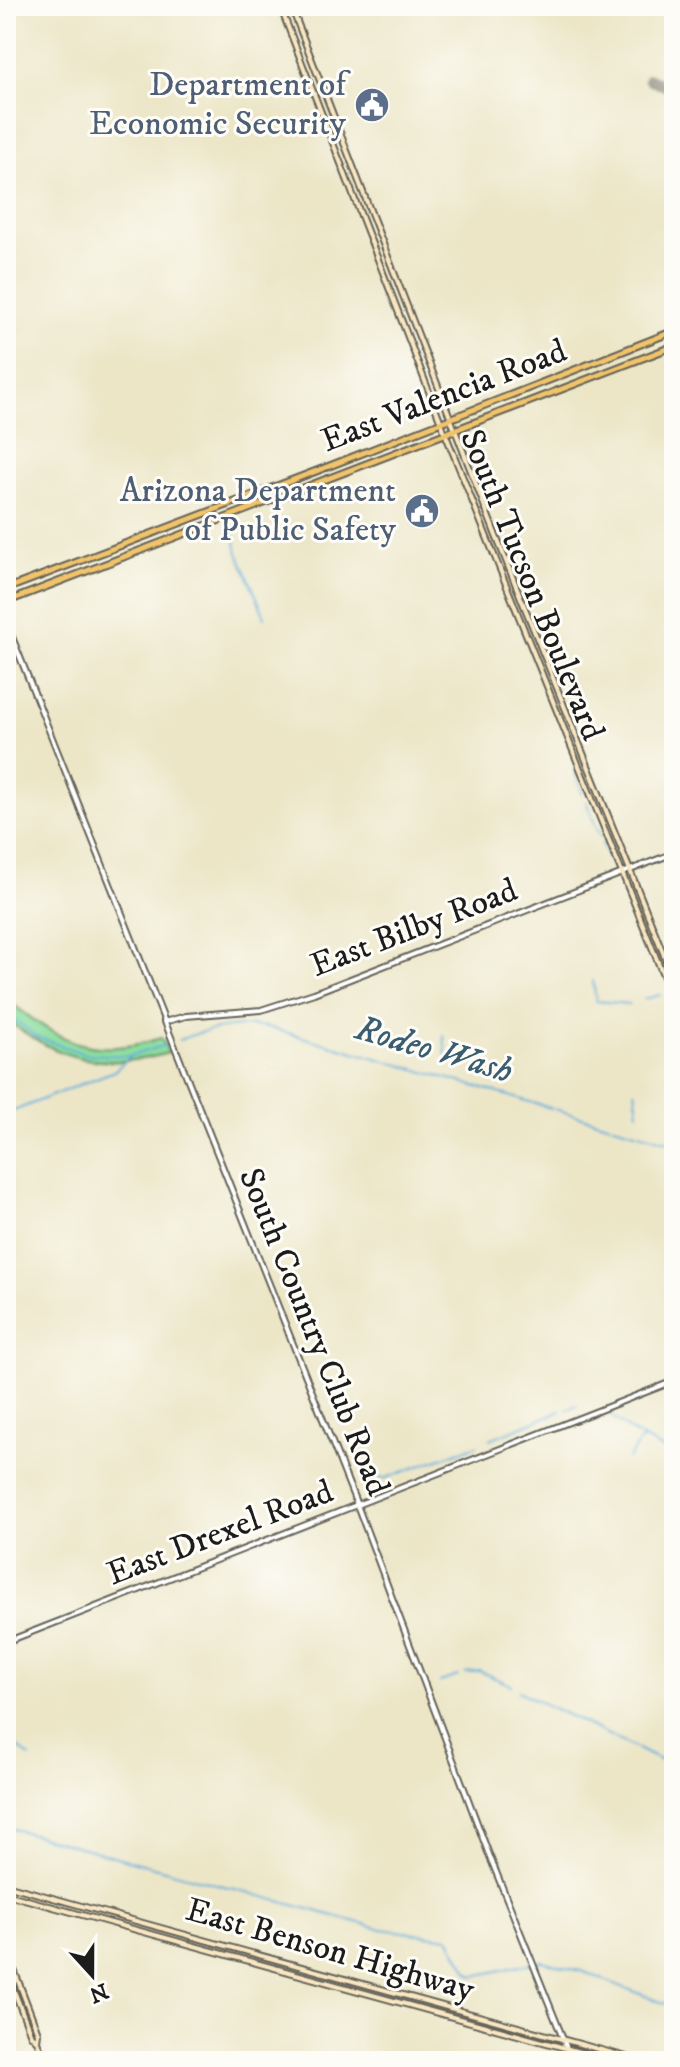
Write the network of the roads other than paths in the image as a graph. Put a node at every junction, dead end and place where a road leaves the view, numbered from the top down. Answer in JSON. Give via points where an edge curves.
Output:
{"nodes":[{"id":1,"x":280,"y":6,"type":"edge"},
{"id":2,"x":291,"y":6,"type":"edge"},
{"id":3,"x":674,"y":331,"type":"edge"},
{"id":4,"x":674,"y":346,"type":"edge"},
{"id":5,"x":555,"y":379,"type":"junction"},
{"id":6,"x":559,"y":390,"type":"junction"},
{"id":7,"x":451,"y":419,"type":"junction"},
{"id":8,"x":442,"y":422,"type":"junction"},
{"id":9,"x":455,"y":430,"type":"junction"},
{"id":10,"x":446,"y":433,"type":"junction"},
{"id":11,"x":327,"y":467,"type":"junction"},
{"id":12,"x":331,"y":478,"type":"junction"},
{"id":13,"x":206,"y":513,"type":"junction"},
{"id":14,"x":210,"y":524,"type":"junction"},
{"id":15,"x":108,"y":550,"type":"junction"},
{"id":16,"x":113,"y":561,"type":"junction"},
{"id":17,"x":6,"y":589,"type":"edge"},
{"id":18,"x":6,"y":602,"type":"edge"},
{"id":19,"x":6,"y":622,"type":"edge"},
{"id":20,"x":674,"y":853,"type":"edge"},
{"id":21,"x":630,"y":871,"type":"junction"},
{"id":22,"x":623,"y":873,"type":"junction"},
{"id":23,"x":674,"y":980,"type":"edge"},
{"id":24,"x":674,"y":1002,"type":"edge"},
{"id":25,"x":164,"y":1022,"type":"junction"},
{"id":26,"x":674,"y":1381,"type":"edge"},
{"id":27,"x":357,"y":1505,"type":"junction"},
{"id":28,"x":6,"y":1642,"type":"edge"},
{"id":29,"x":6,"y":1885,"type":"edge"},
{"id":30,"x":6,"y":1895,"type":"edge"},
{"id":31,"x":127,"y":1919,"type":"junction"},
{"id":32,"x":126,"y":1927,"type":"junction"},
{"id":33,"x":6,"y":1949,"type":"edge"},
{"id":34,"x":6,"y":1970,"type":"edge"},
{"id":35,"x":564,"y":2040,"type":"junction"},
{"id":36,"x":37,"y":2041,"type":"junction"},
{"id":37,"x":567,"y":2049,"type":"junction"},
{"id":38,"x":45,"y":2061,"type":"edge"},
{"id":39,"x":572,"y":2061,"type":"edge"},
{"id":40,"x":612,"y":2061,"type":"edge"},
{"id":41,"x":641,"y":2061,"type":"edge"}],
"edges":[{"from":1,"to":8,"type":"main road","name":"South Tucson Boulevard"},
{"from":2,"to":7,"type":"main road","name":"South Tucson Boulevard"},
{"from":3,"to":5,"type":"main road","name":"East Valencia Road"},
{"from":4,"to":6,"type":"main road","name":"East Valencia Road"},
{"from":5,"to":6,"type":"main road"},
{"from":5,"to":7,"type":"main road","name":"East Valencia Road"},
{"from":6,"to":9,"type":"main road","name":"East Valencia Road"},
{"from":7,"to":8,"type":"main road","name":"East Valencia Road"},
{"from":7,"to":9,"type":"main road","name":"South Tucson Boulevard"},
{"from":8,"to":10,"type":"main road","name":"South Tucson Boulevard"},
{"from":8,"to":11,"type":"main road","name":"East Valencia Road"},
{"from":9,"to":10,"type":"main road","name":"East Valencia Road"},
{"from":9,"to":21,"type":"main road","name":"South Tucson Boulevard"},
{"from":10,"to":12,"type":"main road","name":"East Valencia Road"},
{"from":10,"to":22,"type":"main road","name":"South Tucson Boulevard"},
{"from":11,"to":12,"type":"main road"},
{"from":11,"to":13,"type":"main road","name":"East Valencia Road"},
{"from":12,"to":14,"type":"main road","name":"East Valencia Road"},
{"from":13,"to":14,"type":"main road"},
{"from":13,"to":15,"type":"main road","name":"East Valencia Road"},
{"from":14,"to":16,"type":"main road","name":"East Valencia Road"},
{"from":15,"to":16,"type":"main road"},
{"from":15,"to":17,"type":"main road","name":"East Valencia Road"},
{"from":16,"to":18,"type":"main road","name":"East Valencia Road"},
{"from":19,"to":25,"type":"street","name":"South Country Club Road"},
{"from":20,"to":21,"type":"street","name":"East Bilby Road"},
{"from":21,"to":22,"type":"street","name":"East Bilby Road"},
{"from":21,"to":23,"type":"main road","name":"South Tucson Boulevard"},
{"from":22,"to":24,"type":"main road","name":"South Tucson Boulevard"},
{"from":22,"to":25,"type":"street","name":"East Bilby Road","via":[[263,1010]]},
{"from":25,"to":27,"type":"street","name":"South Country Club Road"},
{"from":26,"to":27,"type":"street","name":"East Drexel Road"},
{"from":27,"to":28,"type":"street","name":"East Drexel Road"},
{"from":27,"to":35,"type":"street","name":"South Country Club Road"},
{"from":29,"to":31,"type":"main road","name":"East Benson Highway"},
{"from":30,"to":32,"type":"main road","name":"East Benson Highway"},
{"from":31,"to":32,"type":"main road"},
{"from":31,"to":35,"type":"main road","name":"East Benson Highway"},
{"from":32,"to":37,"type":"main road","name":"East Benson Highway"},
{"from":33,"to":36,"type":"main road"},
{"from":34,"to":36,"type":"main road"},
{"from":35,"to":37,"type":"street","name":"South Country Club Road"},
{"from":35,"to":41,"type":"main road","name":"East Benson Highway"},
{"from":36,"to":38,"type":"main road"},
{"from":37,"to":39,"type":"street","name":"South Country Club Road"},
{"from":37,"to":40,"type":"main road","name":"East Benson Highway"}]}
